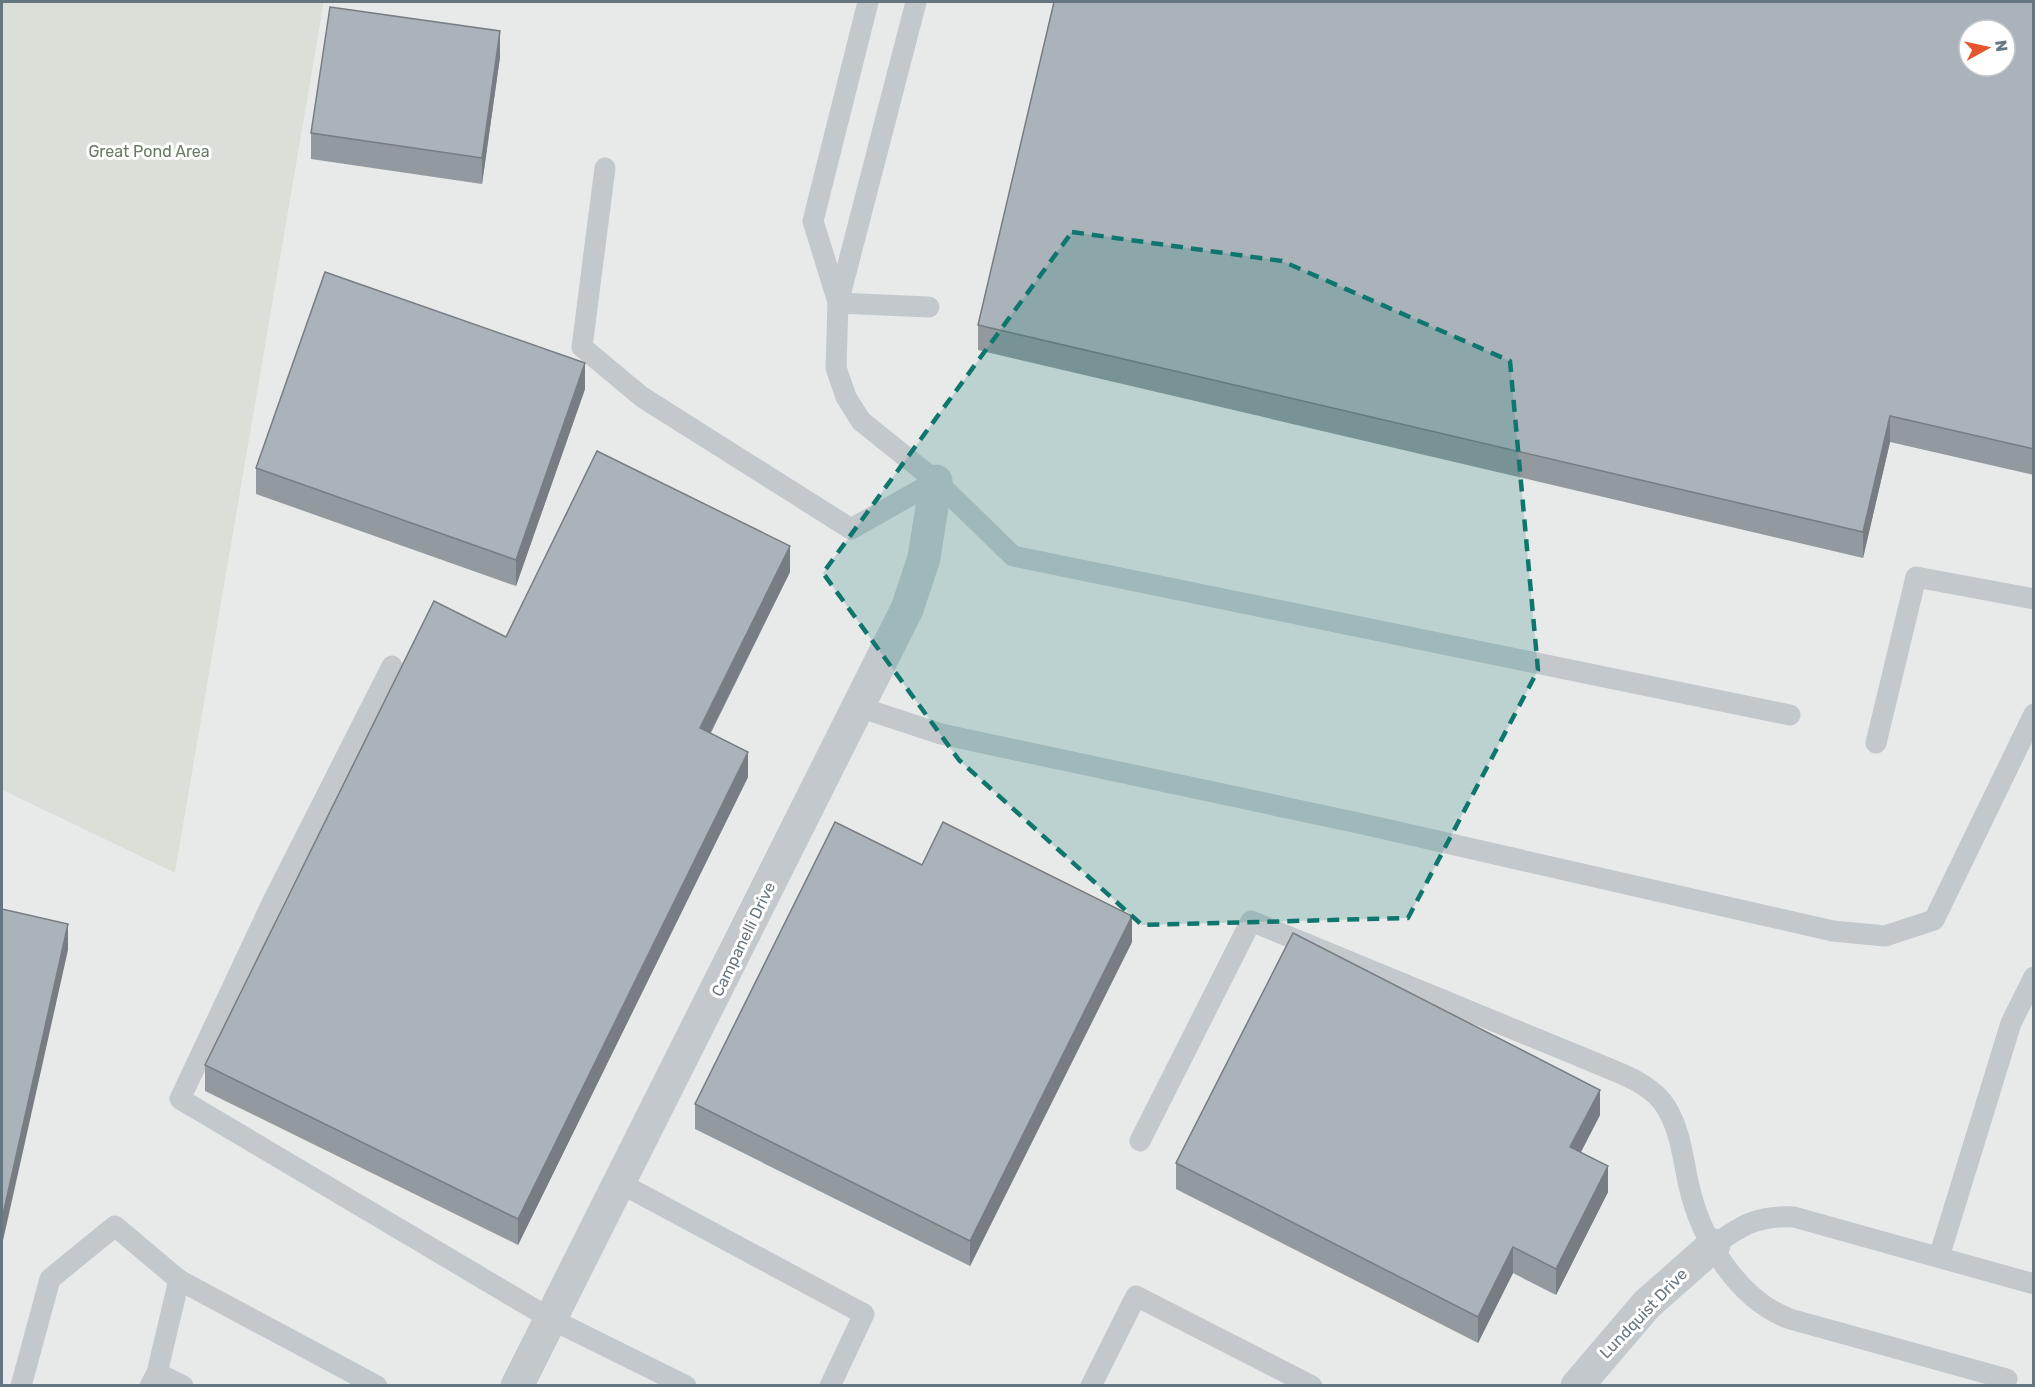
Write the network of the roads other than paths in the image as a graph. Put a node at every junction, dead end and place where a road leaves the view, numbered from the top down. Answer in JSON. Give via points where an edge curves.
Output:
{"nodes":[{"id":1,"x":868,"y":2,"type":"edge"},
{"id":2,"x":916,"y":2,"type":"edge"},
{"id":3,"x":605,"y":168,"type":"dead end"},
{"id":4,"x":838,"y":303,"type":"junction"},
{"id":5,"x":929,"y":307,"type":"dead end"},
{"id":6,"x":936,"y":481,"type":"junction"},
{"id":7,"x":2034,"y":599,"type":"edge"},
{"id":8,"x":392,"y":666,"type":"dead end"},
{"id":9,"x":859,"y":707,"type":"junction"},
{"id":10,"x":2034,"y":714,"type":"edge"},
{"id":11,"x":1790,"y":715,"type":"dead end"},
{"id":12,"x":1876,"y":743,"type":"dead end"},
{"id":13,"x":2034,"y":976,"type":"edge"},
{"id":14,"x":1140,"y":1141,"type":"dead end"},
{"id":15,"x":620,"y":1183,"type":"junction"},
{"id":16,"x":1713,"y":1245,"type":"junction"},
{"id":17,"x":1939,"y":1257,"type":"junction"},
{"id":18,"x":179,"y":1280,"type":"junction"},
{"id":19,"x":2034,"y":1284,"type":"edge"},
{"id":20,"x":551,"y":1319,"type":"junction"},
{"id":21,"x":154,"y":1379,"type":"edge"},
{"id":22,"x":2007,"y":1379,"type":"dead end"},
{"id":23,"x":21,"y":1386,"type":"edge"},
{"id":24,"x":183,"y":1386,"type":"edge"},
{"id":25,"x":377,"y":1386,"type":"edge"},
{"id":26,"x":517,"y":1386,"type":"edge"},
{"id":27,"x":686,"y":1386,"type":"edge"},
{"id":28,"x":830,"y":1386,"type":"edge"},
{"id":29,"x":1090,"y":1386,"type":"edge"},
{"id":30,"x":1312,"y":1386,"type":"edge"},
{"id":31,"x":1577,"y":1386,"type":"edge"}],
"edges":[{"from":1,"to":4,"type":"lane","via":[[813,221]]},
{"from":2,"to":4,"type":"lane"},
{"from":3,"to":6,"type":"lane","via":[[582,347],[642,397],[851,529]]},
{"from":4,"to":5,"type":"lane"},
{"from":4,"to":6,"type":"lane","via":[[836,368],[846,397],[861,421]]},
{"from":6,"to":9,"type":"street","name":"Campanelli Drive","via":[[916,585]]},
{"from":6,"to":11,"type":"lane","via":[[1013,556]]},
{"from":7,"to":12,"type":"lane","via":[[1916,577]]},
{"from":8,"to":20,"type":"lane","via":[[273,900],[180,1099]]},
{"from":9,"to":10,"type":"lane","via":[[941,734],[1363,824],[1833,931],[1885,936],[1934,920]]},
{"from":9,"to":15,"type":"street","name":"Campanelli Drive"},
{"from":13,"to":17,"type":"lane","via":[[2012,1023]]},
{"from":14,"to":16,"type":"lane","via":[[1251,921],[1615,1071],[1652,1091],[1675,1126],[1694,1206]]},
{"from":15,"to":20,"type":"street","name":"Campanelli Drive"},
{"from":15,"to":28,"type":"lane","via":[[864,1314]]},
{"from":16,"to":17,"type":"lane","via":[[1751,1221],[1779,1216]]},
{"from":16,"to":22,"type":"lane","via":[[1746,1293],[1776,1314]]},
{"from":16,"to":31,"type":"street","name":"Lundquist Drive","via":[[1625,1327]]},
{"from":17,"to":19,"type":"lane"},
{"from":18,"to":21,"type":"lane"},
{"from":18,"to":23,"type":"lane","via":[[115,1226],[50,1279]]},
{"from":18,"to":25,"type":"lane"},
{"from":20,"to":26,"type":"street","name":"Campanelli Drive"},
{"from":20,"to":27,"type":"lane"},
{"from":21,"to":24,"type":"lane"},
{"from":29,"to":30,"type":"lane","via":[[1136,1296]]}]}
